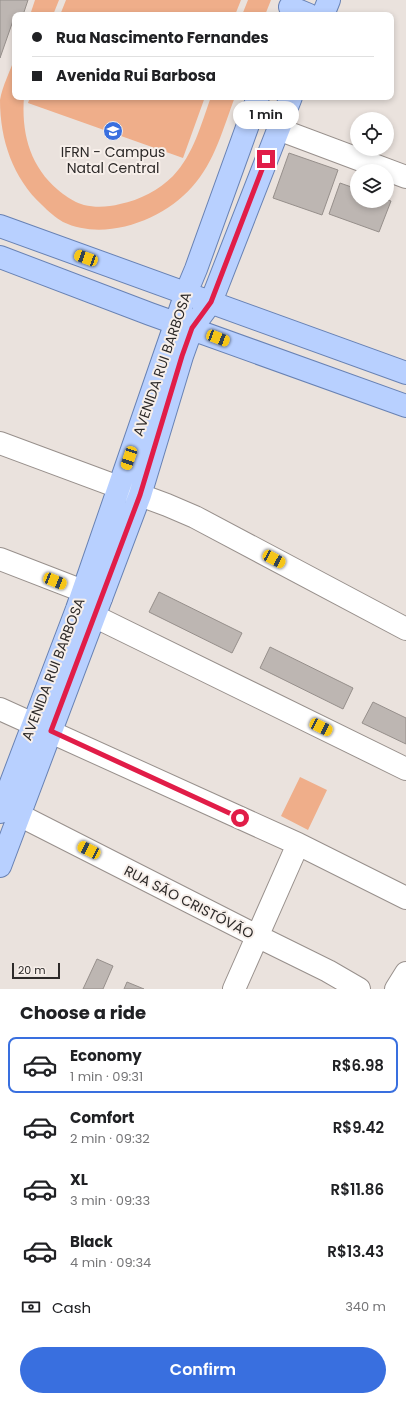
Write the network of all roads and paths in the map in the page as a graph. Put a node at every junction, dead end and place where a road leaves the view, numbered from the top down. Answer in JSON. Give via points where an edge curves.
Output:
{"nodes":[{"id":1,"x":329,"y":0,"type":"edge"},
{"id":2,"x":324,"y":12,"type":"edge"},
{"id":3,"x":257,"y":100,"type":"edge"},
{"id":4,"x":290,"y":100,"type":"edge"},
{"id":5,"x":278,"y":129,"type":"junction"},
{"id":6,"x":406,"y":177,"type":"edge"},
{"id":7,"x":0,"y":226,"type":"edge"},
{"id":8,"x":0,"y":257,"type":"edge"},
{"id":9,"x":186,"y":293,"type":"junction"},
{"id":10,"x":211,"y":302,"type":"junction"},
{"id":11,"x":184,"y":326,"type":"junction"},
{"id":12,"x":406,"y":373,"type":"edge"},
{"id":13,"x":406,"y":406,"type":"edge"},
{"id":14,"x":0,"y":443,"type":"edge"},
{"id":15,"x":119,"y":488,"type":"junction"},
{"id":16,"x":140,"y":495,"type":"junction"},
{"id":17,"x":0,"y":559,"type":"edge"},
{"id":18,"x":89,"y":604,"type":"junction"},
{"id":19,"x":406,"y":629,"type":"edge"},
{"id":20,"x":0,"y":709,"type":"edge"},
{"id":21,"x":42,"y":727,"type":"junction"},
{"id":22,"x":406,"y":769,"type":"edge"},
{"id":23,"x":9,"y":813,"type":"edge"},
{"id":24,"x":298,"y":844,"type":"junction"},
{"id":25,"x":0,"y":866,"type":"edge"},
{"id":26,"x":406,"y":898,"type":"edge"},
{"id":27,"x":257,"y":936,"type":"junction"},
{"id":28,"x":406,"y":973,"type":"edge"},
{"id":29,"x":234,"y":989,"type":"edge"},
{"id":30,"x":359,"y":989,"type":"edge"},
{"id":31,"x":396,"y":989,"type":"edge"}],
"edges":[{"from":1,"to":2,"type":"main road"},
{"from":3,"to":9,"type":"main road","name":"AVENIDA RUI BARBOSA"},
{"from":4,"to":5,"type":"main road","name":"AVENIDA RUI BARBOSA"},
{"from":5,"to":6,"type":"street"},
{"from":5,"to":10,"type":"main road","name":"AVENIDA RUI BARBOSA"},
{"from":7,"to":9,"type":"main road"},
{"from":8,"to":11,"type":"main road"},
{"from":9,"to":10,"type":"main road"},
{"from":9,"to":11,"type":"main road","name":"AVENIDA RUI BARBOSA"},
{"from":10,"to":11,"type":"main road","name":"AVENIDA RUI BARBOSA"},
{"from":10,"to":12,"type":"main road"},
{"from":11,"to":13,"type":"main road"},
{"from":11,"to":15,"type":"main road","name":"AVENIDA RUI BARBOSA"},
{"from":11,"to":16,"type":"main road","name":"AVENIDA RUI BARBOSA","via":[[182,356]]},
{"from":14,"to":15,"type":"street"},
{"from":15,"to":16,"type":"street"},
{"from":15,"to":18,"type":"main road","name":"AVENIDA RUI BARBOSA"},
{"from":16,"to":18,"type":"main road","name":"AVENIDA RUI BARBOSA"},
{"from":16,"to":19,"type":"street","via":[[215,527]]},
{"from":17,"to":18,"type":"street"},
{"from":18,"to":21,"type":"main road","name":"AVENIDA RUI BARBOSA"},
{"from":18,"to":22,"type":"street"},
{"from":20,"to":21,"type":"street"},
{"from":21,"to":23,"type":"main road","name":"AVENIDA RUI BARBOSA"},
{"from":21,"to":24,"type":"street"},
{"from":23,"to":25,"type":"main road","name":"AVENIDA RUI BARBOSA"},
{"from":23,"to":27,"type":"street","name":"RUA SÃO CRISTÓVÃO"},
{"from":24,"to":26,"type":"street"},
{"from":24,"to":27,"type":"street"},
{"from":27,"to":29,"type":"street"},
{"from":27,"to":30,"type":"street","name":"RUA SÃO CRISTÓVÃO"},
{"from":28,"to":31,"type":"street"}]}
